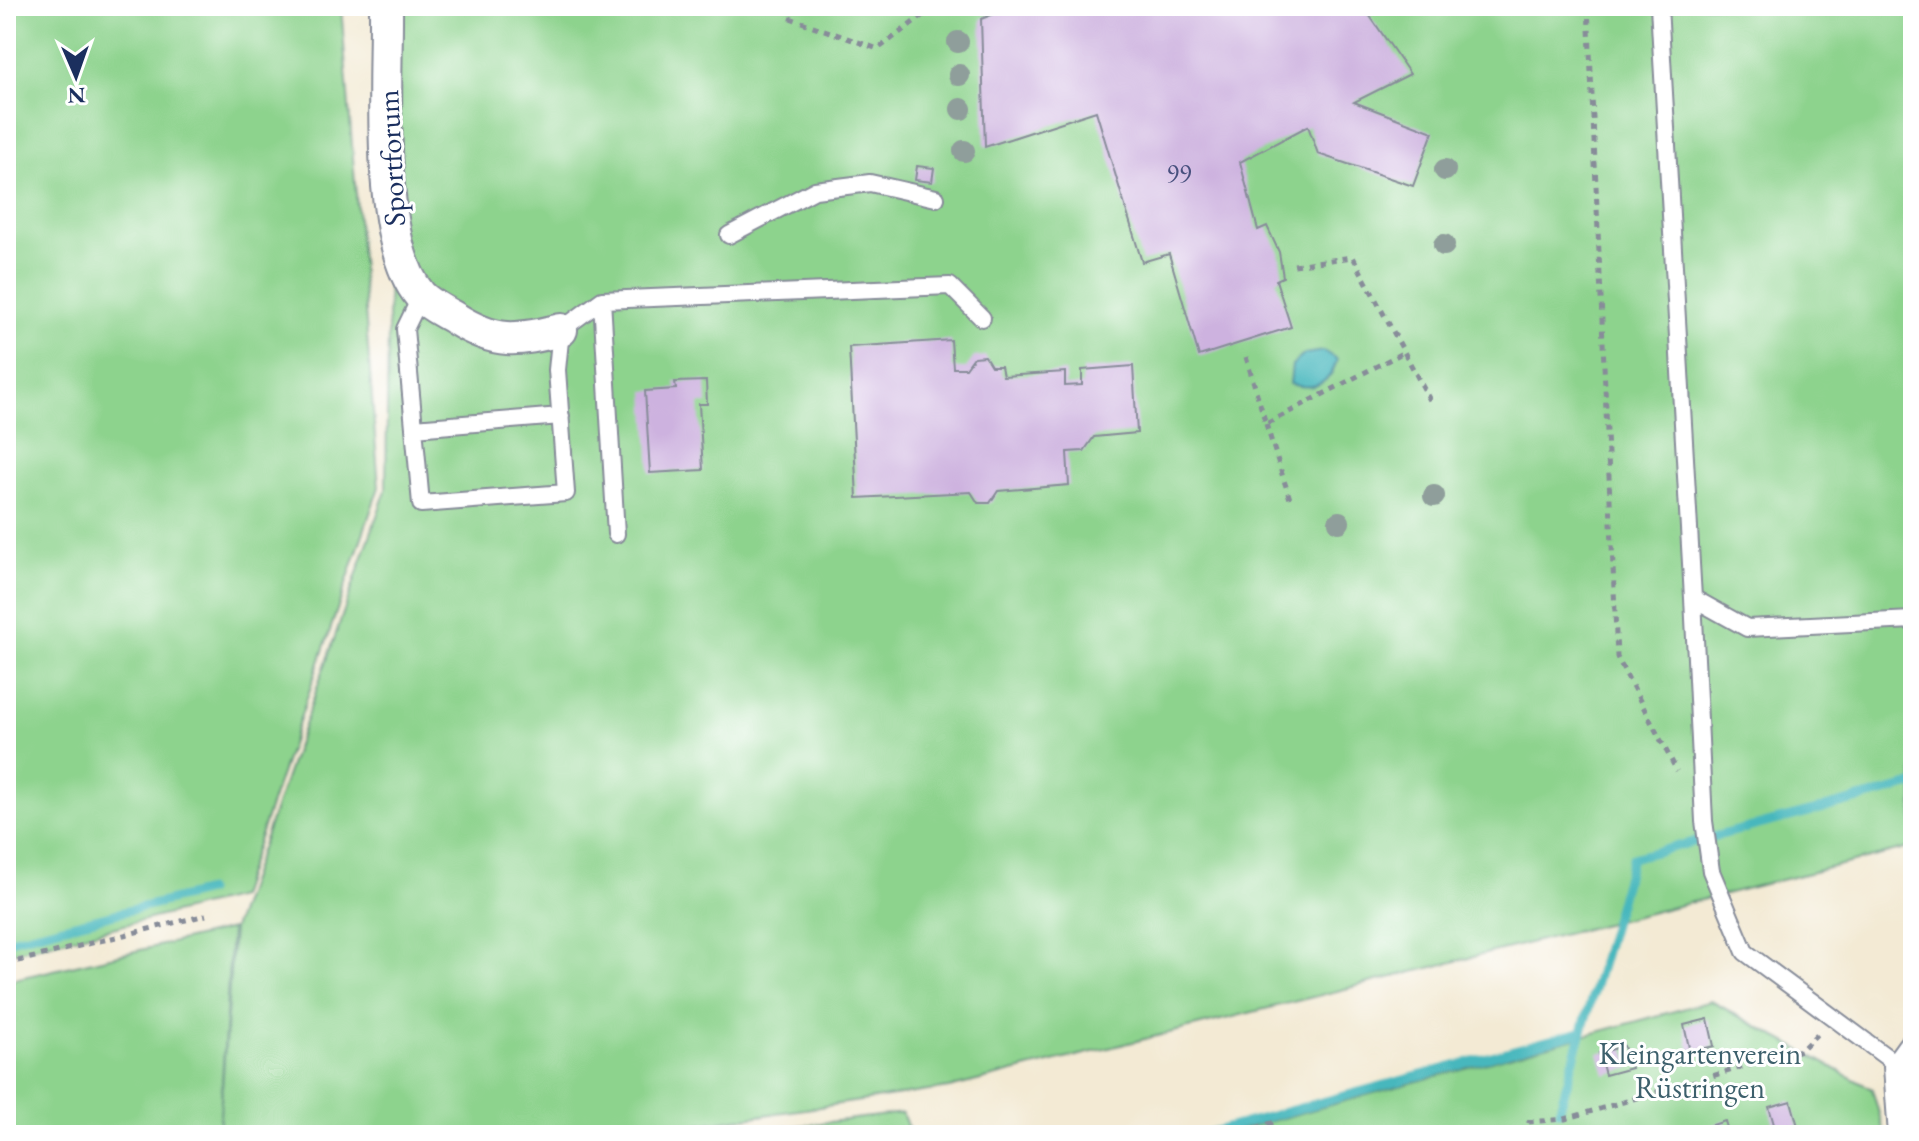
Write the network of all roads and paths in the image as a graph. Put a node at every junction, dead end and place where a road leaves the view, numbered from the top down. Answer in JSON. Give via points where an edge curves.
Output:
{"nodes":[{"id":1,"x":386,"y":6,"type":"edge"},
{"id":2,"x":935,"y":6,"type":"edge"},
{"id":3,"x":1588,"y":6,"type":"edge"},
{"id":4,"x":1659,"y":6,"type":"edge"},
{"id":5,"x":790,"y":18,"type":"dead end"},
{"id":6,"x":936,"y":198,"type":"dead end"},
{"id":7,"x":729,"y":235,"type":"dead end"},
{"id":8,"x":1294,"y":265,"type":"dead end"},
{"id":9,"x":421,"y":296,"type":"junction"},
{"id":10,"x":602,"y":300,"type":"junction"},
{"id":11,"x":982,"y":318,"type":"dead end"},
{"id":12,"x":561,"y":330,"type":"junction"},
{"id":13,"x":1404,"y":352,"type":"junction"},
{"id":14,"x":1246,"y":357,"type":"dead end"},
{"id":15,"x":1432,"y":404,"type":"dead end"},
{"id":16,"x":561,"y":416,"type":"junction"},
{"id":17,"x":1266,"y":424,"type":"junction"},
{"id":18,"x":414,"y":428,"type":"junction"},
{"id":19,"x":1290,"y":499,"type":"dead end"},
{"id":20,"x":616,"y":534,"type":"dead end"},
{"id":21,"x":1693,"y":598,"type":"junction"},
{"id":22,"x":1913,"y":620,"type":"edge"},
{"id":23,"x":1705,"y":824,"type":"junction"},
{"id":24,"x":206,"y":915,"type":"dead end"},
{"id":25,"x":6,"y":964,"type":"edge"},
{"id":26,"x":1832,"y":1018,"type":"junction"},
{"id":27,"x":1906,"y":1058,"type":"edge"},
{"id":28,"x":1275,"y":1122,"type":"dead end"},
{"id":29,"x":1233,"y":1135,"type":"edge"},
{"id":30,"x":1526,"y":1135,"type":"edge"},
{"id":31,"x":1905,"y":1135,"type":"edge"}],
"edges":[{"from":1,"to":9,"type":"street","name":"Sportforum","via":[[389,182],[396,243]]},
{"from":2,"to":5,"type":"path","via":[[878,49]]},
{"from":3,"to":23,"type":"path","via":[[1617,657]]},
{"from":4,"to":21,"type":"lane"},
{"from":6,"to":7,"type":"lane","via":[[870,183],[815,190]]},
{"from":8,"to":13,"type":"path","via":[[1353,257]]},
{"from":9,"to":12,"type":"street","via":[[472,329],[517,341]]},
{"from":9,"to":18,"type":"lane","via":[[405,329]]},
{"from":10,"to":11,"type":"lane","via":[[950,286]]},
{"from":10,"to":12,"type":"lane"},
{"from":10,"to":20,"type":"lane"},
{"from":12,"to":16,"type":"lane"},
{"from":13,"to":15,"type":"path"},
{"from":13,"to":17,"type":"path"},
{"from":14,"to":17,"type":"path"},
{"from":16,"to":18,"type":"lane"},
{"from":16,"to":18,"type":"lane","via":[[566,493],[421,504]]},
{"from":17,"to":19,"type":"path"},
{"from":21,"to":22,"type":"lane","via":[[1747,628]]},
{"from":21,"to":23,"type":"lane"},
{"from":23,"to":26,"type":"lane","via":[[1711,871],[1745,952]]},
{"from":24,"to":25,"type":"path"},
{"from":26,"to":27,"type":"lane"},
{"from":26,"to":30,"type":"path","via":[[1801,1050],[1565,1119],[1529,1122]]},
{"from":27,"to":31,"type":"street"},
{"from":28,"to":29,"type":"path"}]}
